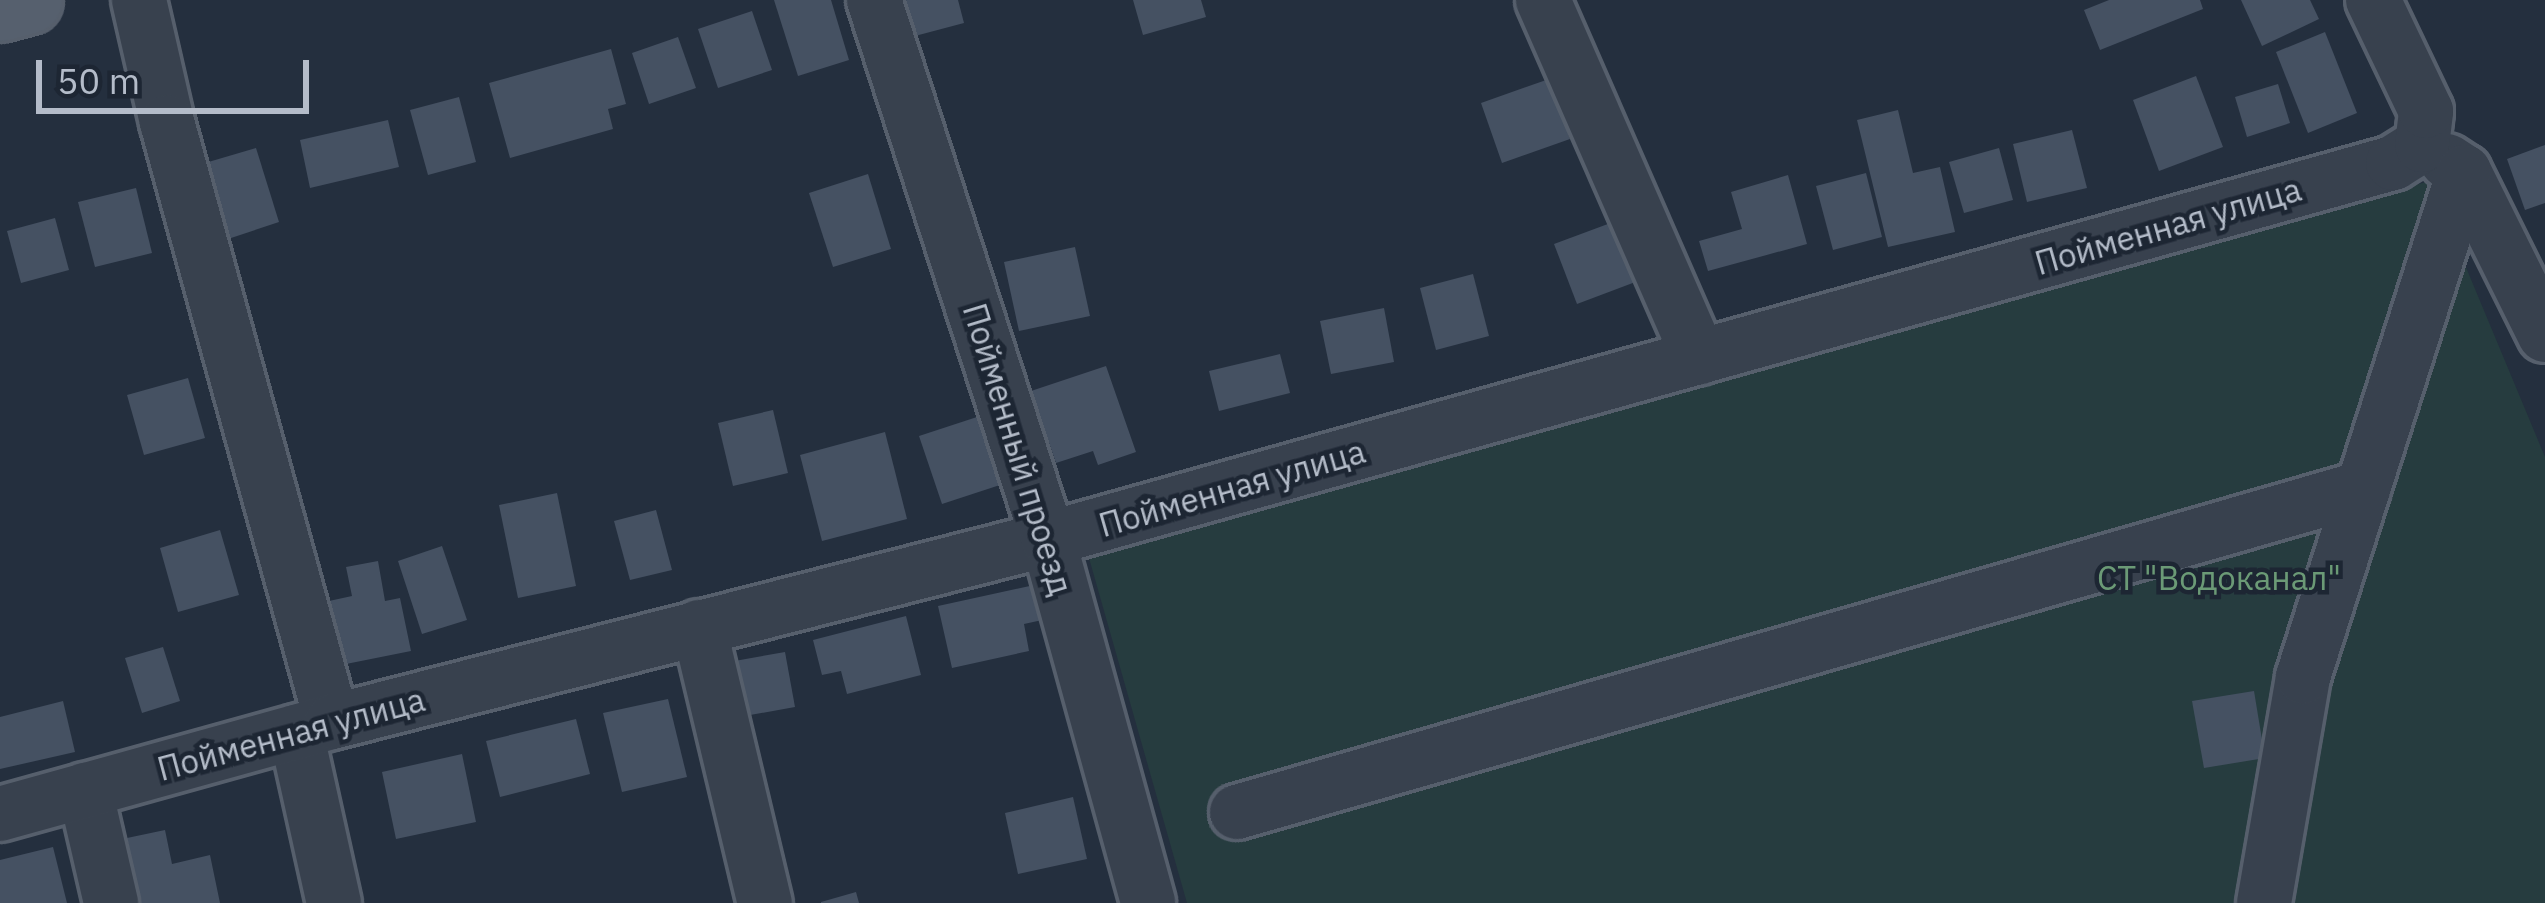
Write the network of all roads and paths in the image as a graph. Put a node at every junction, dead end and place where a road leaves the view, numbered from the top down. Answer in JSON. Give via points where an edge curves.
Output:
{"nodes":[{"id":1,"x":29,"y":0,"type":"edge"},
{"id":2,"x":140,"y":0,"type":"edge"},
{"id":3,"x":874,"y":0,"type":"edge"},
{"id":4,"x":1543,"y":0,"type":"edge"},
{"id":5,"x":2372,"y":0,"type":"edge"},
{"id":6,"x":0,"y":8,"type":"edge"},
{"id":7,"x":2437,"y":143,"type":"junction"},
{"id":8,"x":2545,"y":334,"type":"edge"},
{"id":9,"x":1700,"y":357,"type":"junction"},
{"id":10,"x":2363,"y":488,"type":"junction"},
{"id":11,"x":1048,"y":539,"type":"junction"},
{"id":12,"x":699,"y":627,"type":"junction"},
{"id":13,"x":314,"y":727,"type":"junction"},
{"id":14,"x":85,"y":790,"type":"junction"},
{"id":15,"x":1237,"y":812,"type":"dead end"},
{"id":16,"x":0,"y":814,"type":"edge"},
{"id":17,"x":2256,"y":901,"type":"edge"},
{"id":18,"x":111,"y":903,"type":"edge"},
{"id":19,"x":334,"y":903,"type":"edge"},
{"id":20,"x":765,"y":903,"type":"edge"},
{"id":21,"x":1148,"y":903,"type":"edge"}],
"edges":[{"from":1,"to":6,"type":"main road"},
{"from":2,"to":13,"type":"street"},
{"from":3,"to":11,"type":"street","name":"Пойменный проезд"},
{"from":4,"to":9,"type":"street"},
{"from":5,"to":7,"type":"street"},
{"from":7,"to":8,"type":"street"},
{"from":7,"to":9,"type":"street","name":"Пойменная улица","via":[[2393,163]]},
{"from":7,"to":10,"type":"street"},
{"from":9,"to":11,"type":"street","name":"Пойменная улица"},
{"from":10,"to":15,"type":"street"},
{"from":10,"to":17,"type":"street","via":[[2303,677]]},
{"from":11,"to":12,"type":"street","name":"Пойменная улица"},
{"from":11,"to":21,"type":"street","name":"Пойменный проезд"},
{"from":12,"to":13,"type":"street","name":"Пойменная улица"},
{"from":12,"to":20,"type":"street"},
{"from":13,"to":14,"type":"street","name":"Пойменная улица"},
{"from":13,"to":19,"type":"street"},
{"from":14,"to":16,"type":"street","name":"Пойменная улица"},
{"from":14,"to":18,"type":"street"}]}
